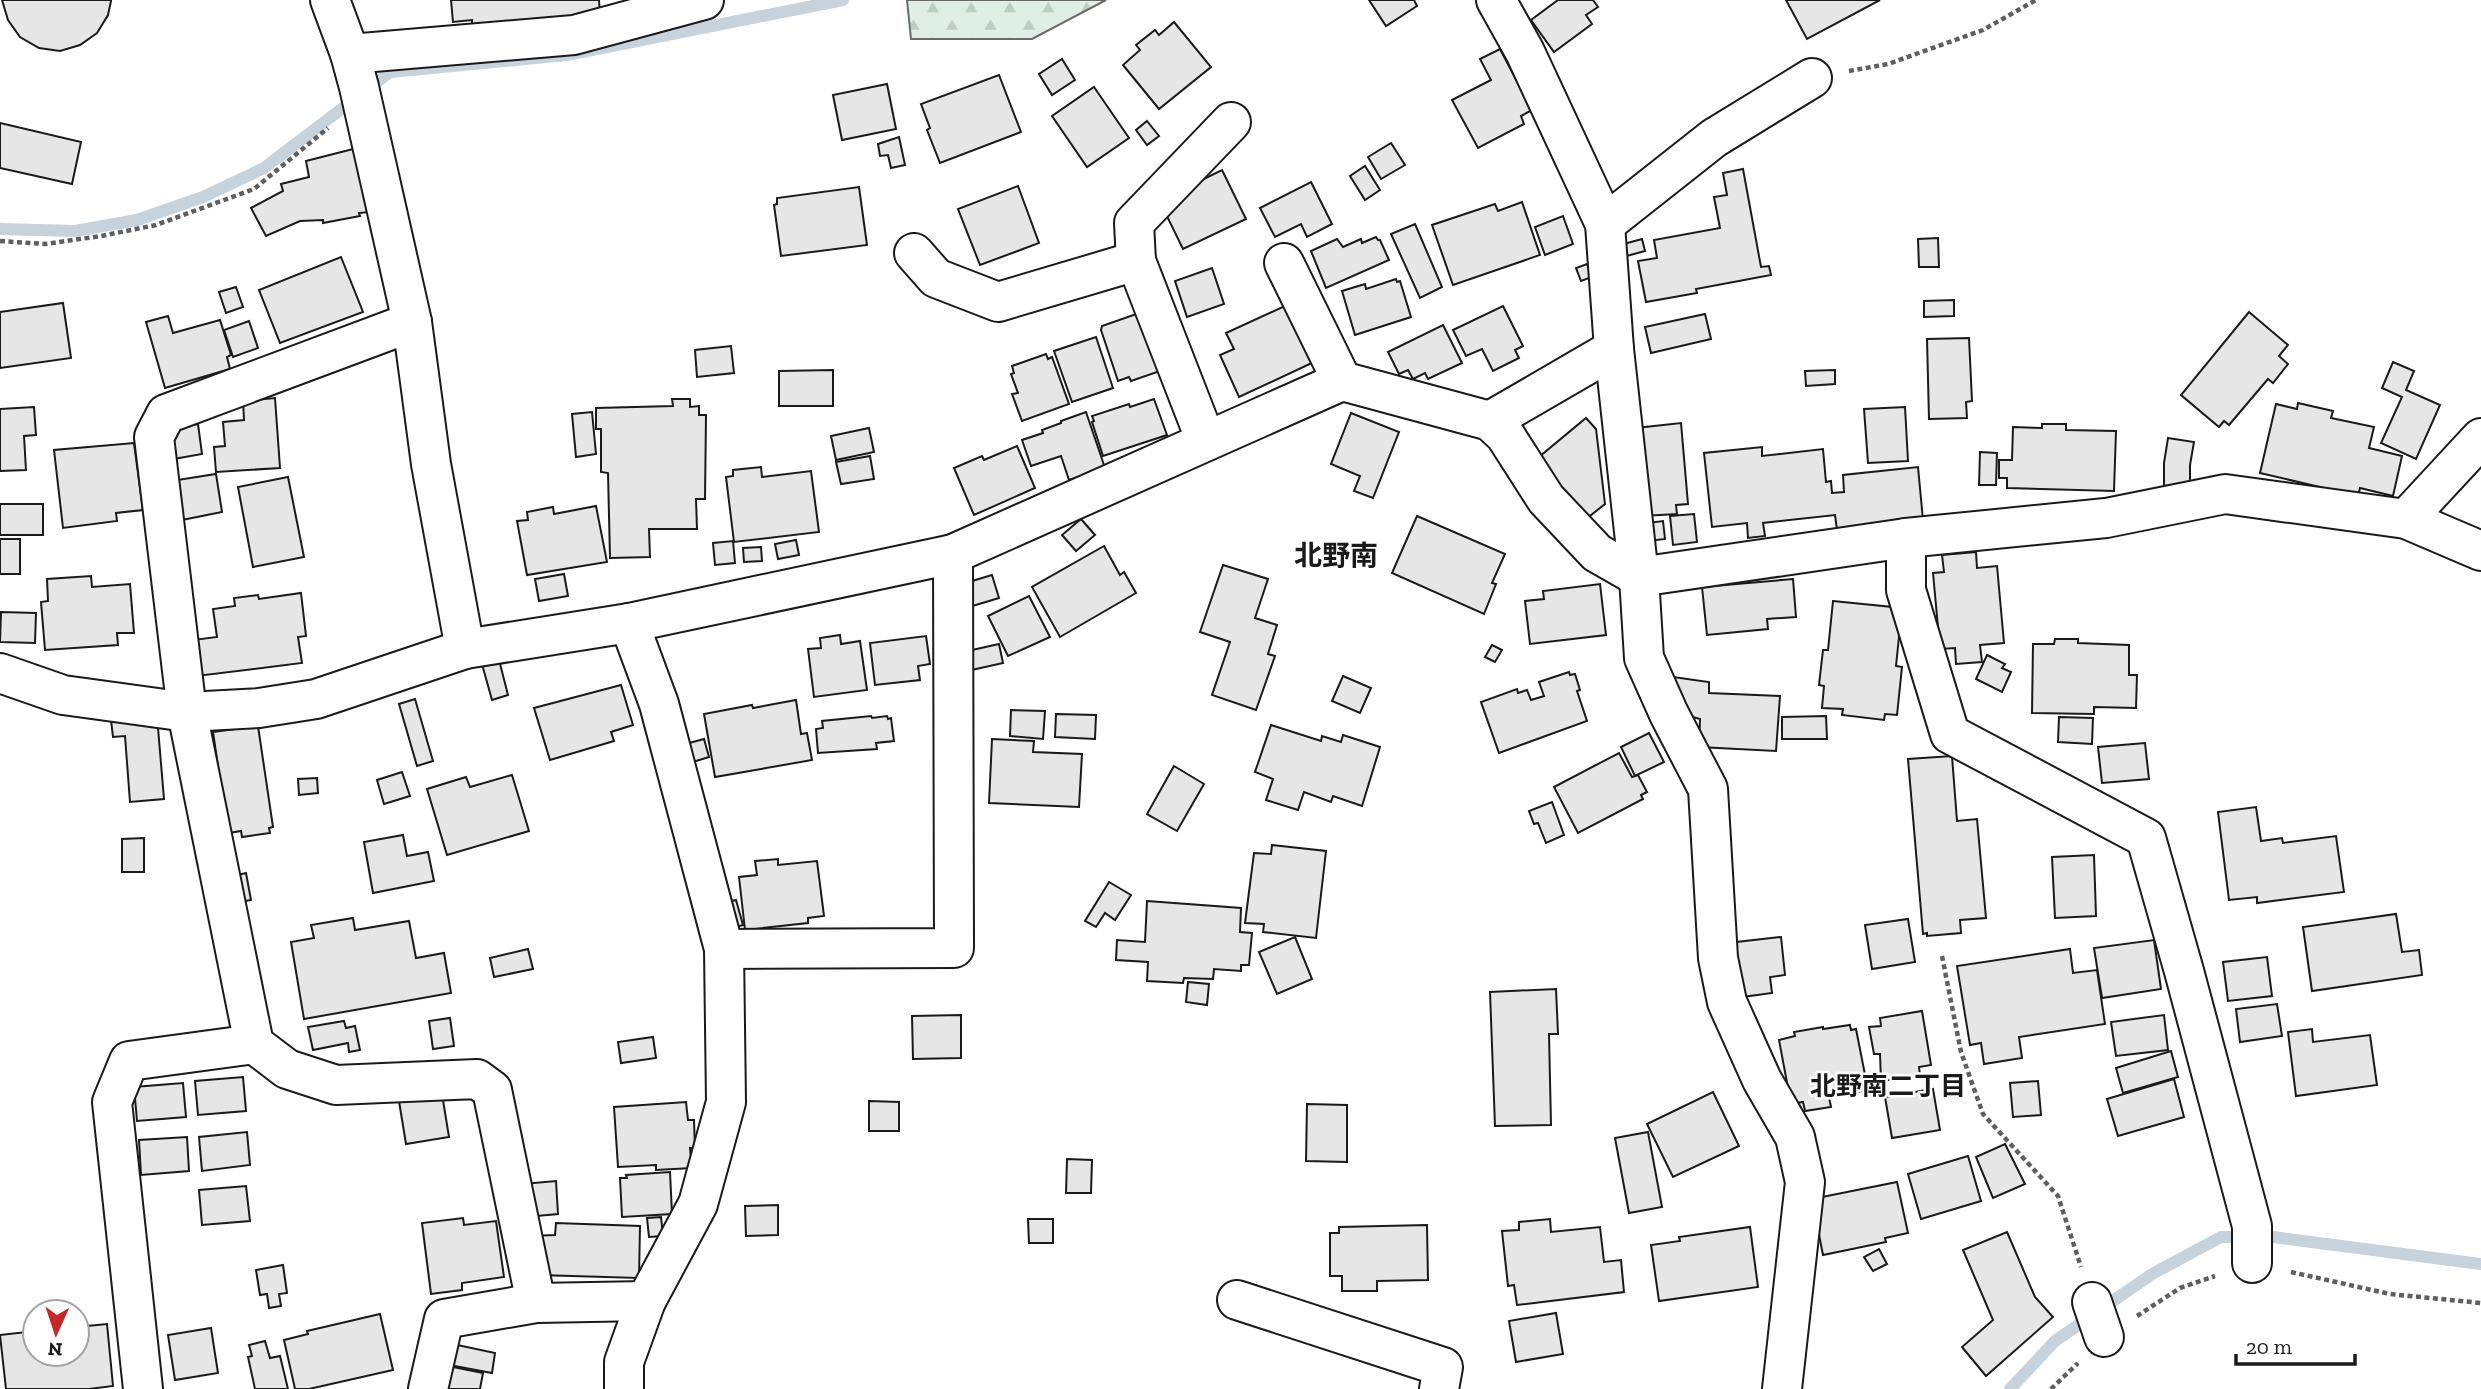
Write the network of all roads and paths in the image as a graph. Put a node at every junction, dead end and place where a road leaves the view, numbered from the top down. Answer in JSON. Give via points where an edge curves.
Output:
{"nodes":[{"id":1,"x":330,"y":0,"type":"edge"},
{"id":2,"x":704,"y":0,"type":"edge"},
{"id":3,"x":1496,"y":0,"type":"edge"},
{"id":4,"x":2036,"y":0,"type":"edge"},
{"id":5,"x":1812,"y":78,"type":"joint"},
{"id":6,"x":357,"y":81,"type":"junction"},
{"id":7,"x":1231,"y":122,"type":"dead end"},
{"id":8,"x":1605,"y":224,"type":"junction"},
{"id":9,"x":0,"y":241,"type":"edge"},
{"id":10,"x":914,"y":253,"type":"dead end"},
{"id":11,"x":1136,"y":261,"type":"junction"},
{"id":12,"x":1284,"y":262,"type":"dead end"},
{"id":13,"x":412,"y":322,"type":"junction"},
{"id":14,"x":1614,"y":349,"type":"junction"},
{"id":15,"x":1342,"y":381,"type":"junction"},
{"id":16,"x":1490,"y":421,"type":"junction"},
{"id":17,"x":2481,"y":438,"type":"edge"},
{"id":18,"x":1206,"y":441,"type":"junction"},
{"id":19,"x":2406,"y":519,"type":"junction"},
{"id":20,"x":1906,"y":537,"type":"junction"},
{"id":21,"x":2481,"y":551,"type":"edge"},
{"id":22,"x":953,"y":554,"type":"junction"},
{"id":23,"x":1639,"y":577,"type":"junction"},
{"id":24,"x":629,"y":623,"type":"junction"},
{"id":25,"x":465,"y":649,"type":"junction"},
{"id":26,"x":0,"y":673,"type":"edge"},
{"id":27,"x":187,"y":712,"type":"junction"},
{"id":28,"x":724,"y":949,"type":"junction"},
{"id":29,"x":1942,"y":956,"type":"dead end"},
{"id":30,"x":254,"y":1044,"type":"junction"},
{"id":31,"x":2252,"y":1244,"type":"junction"},
{"id":32,"x":1237,"y":1300,"type":"dead end"},
{"id":33,"x":646,"y":1301,"type":"junction"},
{"id":34,"x":536,"y":1303,"type":"junction"},
{"id":35,"x":2481,"y":1303,"type":"edge"},
{"id":36,"x":2098,"y":1320,"type":"junction"},
{"id":37,"x":143,"y":1389,"type":"edge"},
{"id":38,"x":428,"y":1389,"type":"edge"},
{"id":39,"x":624,"y":1389,"type":"edge"},
{"id":40,"x":1439,"y":1389,"type":"edge"},
{"id":41,"x":1782,"y":1389,"type":"edge"},
{"id":42,"x":2051,"y":1389,"type":"edge"}],
"edges":[{"from":1,"to":6,"type":"street"},
{"from":2,"to":6,"type":"street","via":[[574,35]]},
{"from":3,"to":8,"type":"street"},
{"from":4,"to":5,"type":"path","via":[[1983,30],[1888,64]]},
{"from":5,"to":8,"type":"street","via":[[1714,138]]},
{"from":6,"to":9,"type":"path","via":[[254,189],[156,225],[45,244]]},
{"from":6,"to":13,"type":"street"},
{"from":7,"to":11,"type":"street","via":[[1134,223]]},
{"from":8,"to":14,"type":"street"},
{"from":10,"to":11,"type":"street","via":[[936,278],[998,302]]},
{"from":11,"to":18,"type":"street"},
{"from":12,"to":15,"type":"street"},
{"from":13,"to":25,"type":"street","via":[[431,464]]},
{"from":13,"to":27,"type":"street","via":[[166,414],[154,437]]},
{"from":14,"to":16,"type":"street"},
{"from":14,"to":23,"type":"street"},
{"from":15,"to":16,"type":"street"},
{"from":15,"to":18,"type":"street"},
{"from":16,"to":23,"type":"street","via":[[1505,435],[1546,499],[1597,553]]},
{"from":17,"to":19,"type":"street"},
{"from":18,"to":22,"type":"street"},
{"from":19,"to":20,"type":"street","via":[[2225,494],[2106,518]]},
{"from":19,"to":21,"type":"street"},
{"from":20,"to":23,"type":"street"},
{"from":20,"to":31,"type":"street","via":[[1906,590],[1950,734],[2146,838],[2185,971]]},
{"from":22,"to":24,"type":"street"},
{"from":22,"to":28,"type":"street","via":[[954,948]]},
{"from":23,"to":41,"type":"street","via":[[1644,658],[1708,789],[1718,958],[1727,1002],[1762,1080],[1795,1137],[1805,1182]]},
{"from":24,"to":25,"type":"street"},
{"from":24,"to":28,"type":"street","via":[[659,704]]},
{"from":25,"to":27,"type":"street","via":[[316,699]]},
{"from":26,"to":27,"type":"street","via":[[63,695]]},
{"from":27,"to":30,"type":"street"},
{"from":28,"to":33,"type":"street","via":[[726,1102],[698,1204]]},
{"from":29,"to":36,"type":"path","via":[[1961,1052],[1983,1114],[2058,1196]]},
{"from":30,"to":34,"type":"street","via":[[287,1069],[336,1085],[477,1079],[492,1090]]},
{"from":30,"to":37,"type":"street","via":[[129,1061],[112,1101]]},
{"from":31,"to":35,"type":"path","via":[[2390,1294]]},
{"from":31,"to":36,"type":"path","via":[[2180,1288]]},
{"from":32,"to":40,"type":"street","via":[[1443,1367]]},
{"from":33,"to":34,"type":"street"},
{"from":33,"to":39,"type":"street","via":[[624,1362]]},
{"from":34,"to":38,"type":"street","via":[[444,1319]]},
{"from":36,"to":42,"type":"path"}]}
